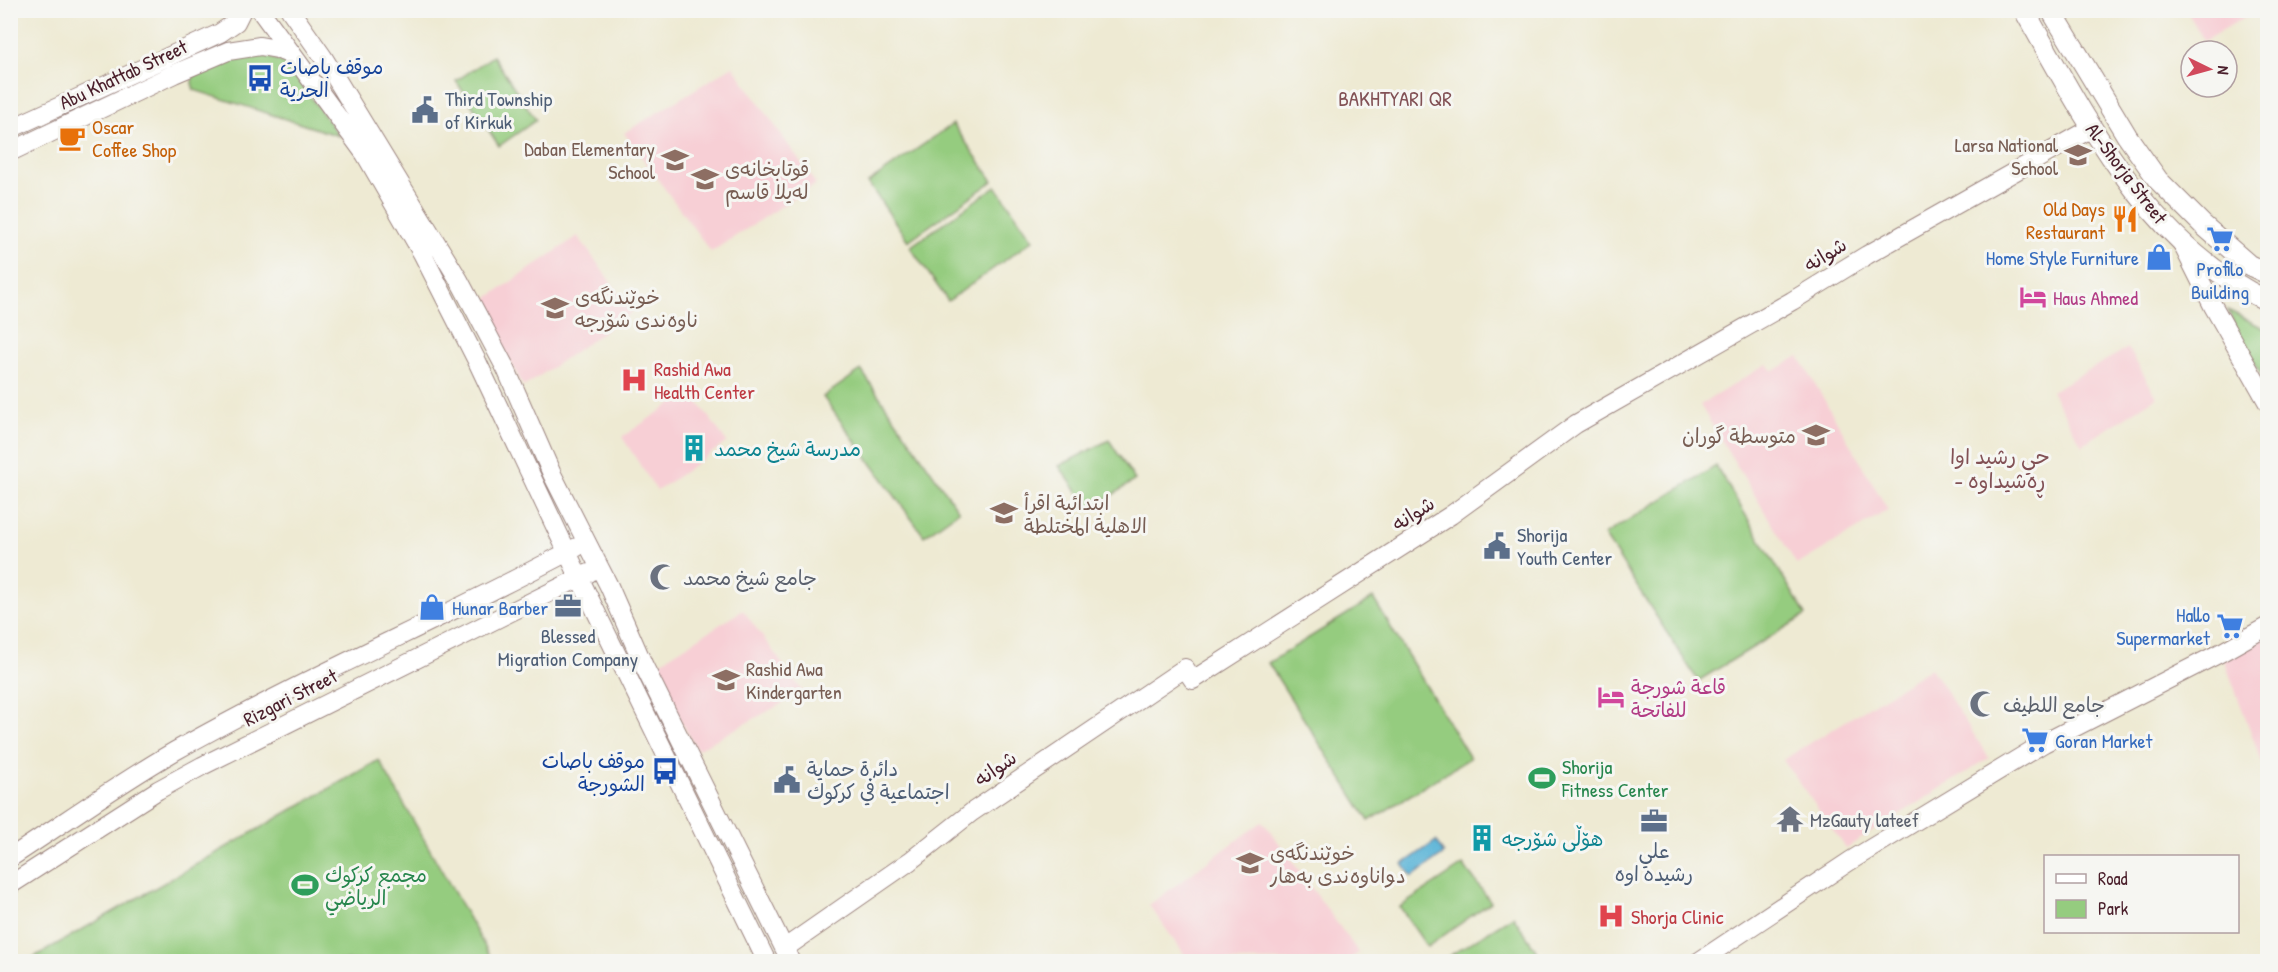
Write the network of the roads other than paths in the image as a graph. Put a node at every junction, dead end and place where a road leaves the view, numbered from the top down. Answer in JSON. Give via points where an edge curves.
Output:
{"nodes":[{"id":1,"x":242,"y":10,"type":"edge"},
{"id":2,"x":260,"y":10,"type":"edge"},
{"id":3,"x":290,"y":10,"type":"edge"},
{"id":4,"x":2024,"y":10,"type":"edge"},
{"id":5,"x":2051,"y":10,"type":"edge"},
{"id":6,"x":220,"y":33,"type":"junction"},
{"id":7,"x":228,"y":51,"type":"junction"},
{"id":8,"x":2077,"y":54,"type":"junction"},
{"id":9,"x":291,"y":55,"type":"junction"},
{"id":10,"x":2056,"y":66,"type":"junction"},
{"id":11,"x":10,"y":129,"type":"edge"},
{"id":12,"x":2092,"y":129,"type":"junction"},
{"id":13,"x":10,"y":152,"type":"edge"},
{"id":14,"x":2183,"y":246,"type":"junction"},
{"id":15,"x":2268,"y":274,"type":"edge"},
{"id":16,"x":2241,"y":287,"type":"junction"},
{"id":17,"x":2268,"y":302,"type":"edge"},
{"id":18,"x":2212,"y":306,"type":"junction"},
{"id":19,"x":2268,"y":403,"type":"edge"},
{"id":20,"x":574,"y":517,"type":"junction"},
{"id":21,"x":552,"y":520,"type":"junction"},
{"id":22,"x":587,"y":542,"type":"junction"},
{"id":23,"x":567,"y":552,"type":"junction"},
{"id":24,"x":600,"y":568,"type":"junction"},
{"id":25,"x":529,"y":571,"type":"junction"},
{"id":26,"x":579,"y":577,"type":"junction"},
{"id":27,"x":558,"y":587,"type":"junction"},
{"id":28,"x":610,"y":588,"type":"junction"},
{"id":29,"x":590,"y":598,"type":"junction"},
{"id":30,"x":2268,"y":626,"type":"edge"},
{"id":31,"x":146,"y":769,"type":"junction"},
{"id":32,"x":158,"y":790,"type":"junction"},
{"id":33,"x":10,"y":858,"type":"edge"},
{"id":34,"x":10,"y":885,"type":"edge"},
{"id":35,"x":788,"y":955,"type":"edge"},
{"id":36,"x":767,"y":962,"type":"edge"},
{"id":37,"x":1698,"y":962,"type":"edge"}],
"edges":[{"from":1,"to":6,"type":"street","name":"Abu Khattab Street","via":[[236,22]]},
{"from":2,"to":9,"type":"street"},
{"from":3,"to":20,"type":"street","via":[[323,57],[459,280],[506,369]]},
{"from":4,"to":10,"type":"main road","name":"Al-Shorja Street"},
{"from":5,"to":8,"type":"main road","name":"Al-Shorja Street"},
{"from":6,"to":7,"type":"street"},
{"from":6,"to":11,"type":"street","name":"Abu Khattab Street"},
{"from":7,"to":9,"type":"street","name":"Abu Khattab Street","via":[[260,46]]},
{"from":7,"to":13,"type":"street","name":"Abu Khattab Street"},
{"from":8,"to":10,"type":"main road"},
{"from":8,"to":15,"type":"main road","name":"Al-Shorja Street","via":[[2158,180],[2249,265]]},
{"from":9,"to":21,"type":"street","via":[[365,154],[409,229]]},
{"from":10,"to":12,"type":"main road","name":"Al-Shorja Street"},
{"from":12,"to":14,"type":"main road","name":"Al-Shorja Street"},
{"from":12,"to":35,"type":"street","name":"شوانە","via":[[1576,424],[1451,515],[1192,680],[1185,668],[978,807]]},
{"from":14,"to":16,"type":"main road","name":"Al-Shorja Street"},
{"from":14,"to":18,"type":"street"},
{"from":16,"to":17,"type":"main road","name":"Al-Shorja Street"},
{"from":16,"to":18,"type":"street","via":[[2219,287]]},
{"from":18,"to":19,"type":"street"},
{"from":20,"to":21,"type":"street","via":[[571,531],[564,533]]},
{"from":20,"to":22,"type":"street"},
{"from":21,"to":23,"type":"street"},
{"from":21,"to":25,"type":"street","via":[[553,546]]},
{"from":22,"to":23,"type":"street","name":"Rizgari Street"},
{"from":22,"to":24,"type":"street"},
{"from":23,"to":25,"type":"street","name":"Rizgari Street"},
{"from":23,"to":26,"type":"street"},
{"from":24,"to":26,"type":"street","name":"Rizgari Street"},
{"from":24,"to":28,"type":"street"},
{"from":25,"to":31,"type":"street","name":"Rizgari Street","via":[[249,712]]},
{"from":26,"to":27,"type":"street","name":"Rizgari Street"},
{"from":26,"to":29,"type":"street"},
{"from":27,"to":29,"type":"street","via":[[575,585]]},
{"from":27,"to":32,"type":"street","name":"Rizgari Street"},
{"from":28,"to":29,"type":"street","via":[[602,582],[593,583]]},
{"from":28,"to":35,"type":"street","via":[[644,666]]},
{"from":29,"to":36,"type":"street"},
{"from":30,"to":37,"type":"street","via":[[2044,743],[1850,861]]},
{"from":31,"to":32,"type":"street"},
{"from":31,"to":33,"type":"street","name":"Rizgari Street"},
{"from":32,"to":34,"type":"street","name":"Rizgari Street"}]}
